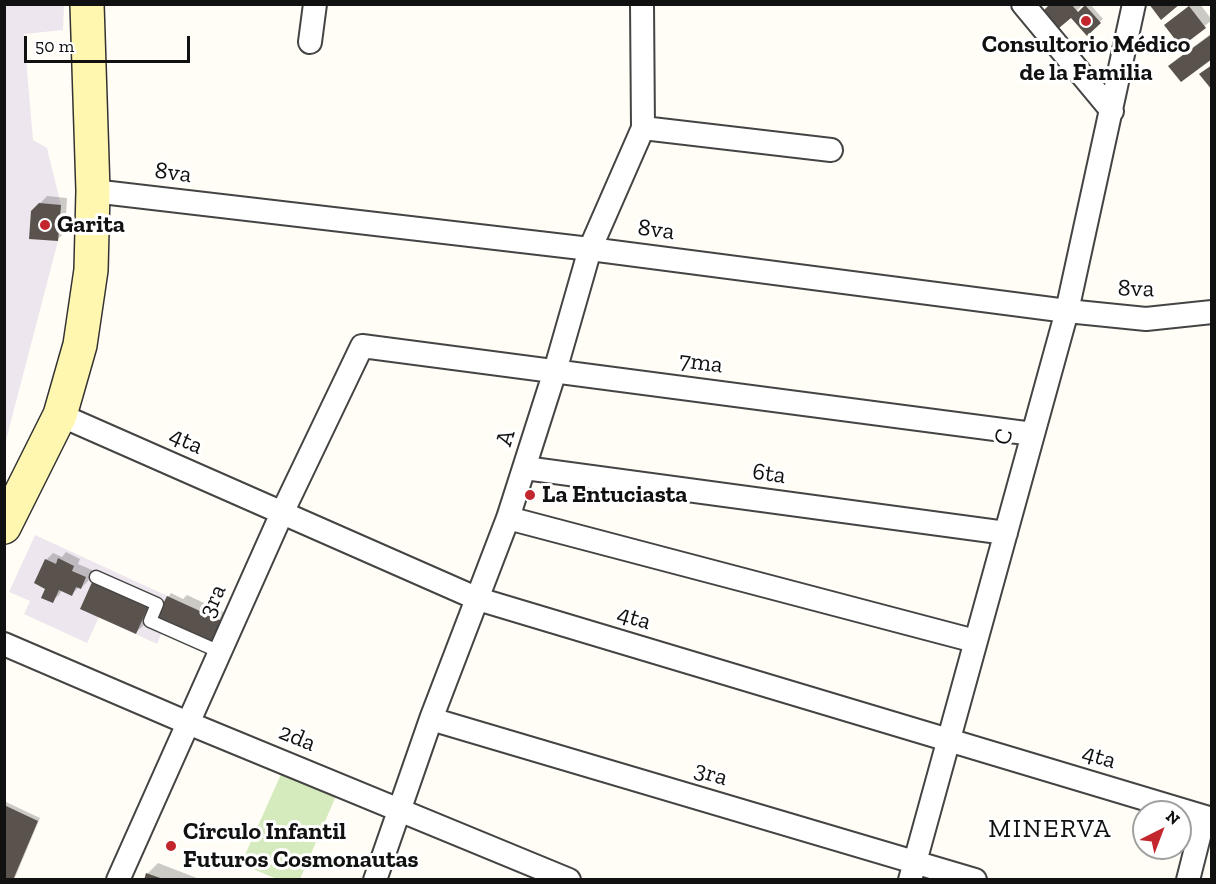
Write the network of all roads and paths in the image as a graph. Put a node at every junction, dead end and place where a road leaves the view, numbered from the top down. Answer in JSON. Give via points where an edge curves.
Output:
{"nodes":[{"id":1,"x":87,"y":4,"type":"edge"},
{"id":2,"x":315,"y":4,"type":"edge"},
{"id":3,"x":642,"y":4,"type":"edge"},
{"id":4,"x":1023,"y":4,"type":"edge"},
{"id":5,"x":1134,"y":4,"type":"edge"},
{"id":6,"x":310,"y":42,"type":"dead end"},
{"id":7,"x":1112,"y":111,"type":"junction"},
{"id":8,"x":643,"y":129,"type":"junction"},
{"id":9,"x":831,"y":150,"type":"dead end"},
{"id":10,"x":93,"y":191,"type":"junction"},
{"id":11,"x":590,"y":249,"type":"junction"},
{"id":12,"x":1067,"y":310,"type":"junction"},
{"id":13,"x":1212,"y":312,"type":"edge"},
{"id":14,"x":362,"y":346,"type":"joint"},
{"id":15,"x":555,"y":371,"type":"junction"},
{"id":16,"x":60,"y":415,"type":"junction"},
{"id":17,"x":1033,"y":434,"type":"junction"},
{"id":18,"x":525,"y":468,"type":"junction"},
{"id":19,"x":282,"y":513,"type":"junction"},
{"id":20,"x":508,"y":518,"type":"junction"},
{"id":21,"x":4,"y":527,"type":"edge"},
{"id":22,"x":1005,"y":533,"type":"junction"},
{"id":23,"x":96,"y":577,"type":"dead end"},
{"id":24,"x":478,"y":599,"type":"junction"},
{"id":25,"x":975,"y":641,"type":"junction"},
{"id":26,"x":4,"y":644,"type":"edge"},
{"id":27,"x":220,"y":652,"type":"junction"},
{"id":28,"x":431,"y":719,"type":"junction"},
{"id":29,"x":188,"y":723,"type":"junction"},
{"id":30,"x":948,"y":740,"type":"junction"},
{"id":31,"x":400,"y":809,"type":"junction"},
{"id":32,"x":1208,"y":818,"type":"edge"},
{"id":33,"x":912,"y":871,"type":"edge"},
{"id":34,"x":118,"y":879,"type":"edge"},
{"id":35,"x":375,"y":879,"type":"edge"},
{"id":36,"x":569,"y":879,"type":"edge"},
{"id":37,"x":975,"y":879,"type":"edge"},
{"id":38,"x":1188,"y":879,"type":"edge"}],
"edges":[{"from":1,"to":10,"type":"main road"},
{"from":2,"to":6,"type":"street"},
{"from":3,"to":8,"type":"street","name":"A"},
{"from":4,"to":7,"type":"street"},
{"from":5,"to":7,"type":"street","name":"C"},
{"from":7,"to":12,"type":"street","name":"C"},
{"from":8,"to":9,"type":"street"},
{"from":8,"to":11,"type":"street","name":"A"},
{"from":10,"to":11,"type":"street","name":"8va"},
{"from":10,"to":16,"type":"main road","via":[[91,270],[80,345]]},
{"from":11,"to":12,"type":"street","name":"8va"},
{"from":11,"to":15,"type":"street","name":"A"},
{"from":12,"to":13,"type":"street","name":"8va","via":[[1146,319]]},
{"from":12,"to":17,"type":"street","name":"C"},
{"from":14,"to":15,"type":"street","name":"7ma"},
{"from":14,"to":19,"type":"street","name":"3ra"},
{"from":15,"to":17,"type":"street","name":"7ma"},
{"from":15,"to":18,"type":"street","name":"A"},
{"from":16,"to":19,"type":"street","name":"4ta"},
{"from":16,"to":21,"type":"main road"},
{"from":17,"to":22,"type":"street","name":"C"},
{"from":18,"to":20,"type":"street","name":"A"},
{"from":18,"to":22,"type":"street","name":"6ta"},
{"from":19,"to":24,"type":"street","name":"4ta"},
{"from":19,"to":27,"type":"street","name":"3ra"},
{"from":20,"to":24,"type":"street","name":"A"},
{"from":20,"to":25,"type":"street"},
{"from":22,"to":25,"type":"street","name":"C"},
{"from":23,"to":27,"type":"lane","via":[[157,604],[150,621]]},
{"from":24,"to":28,"type":"street","name":"A"},
{"from":24,"to":30,"type":"street","name":"4ta"},
{"from":25,"to":30,"type":"street","name":"C"},
{"from":26,"to":29,"type":"street","name":"2da"},
{"from":27,"to":29,"type":"street","name":"3ra"},
{"from":28,"to":31,"type":"street","name":"A"},
{"from":28,"to":33,"type":"street","name":"3ra"},
{"from":29,"to":31,"type":"street","name":"2da"},
{"from":29,"to":34,"type":"street","name":"3ra"},
{"from":30,"to":32,"type":"street","name":"4ta"},
{"from":30,"to":33,"type":"street","name":"C"},
{"from":31,"to":35,"type":"street","name":"A"},
{"from":31,"to":36,"type":"street","name":"2da"},
{"from":32,"to":38,"type":"street"},
{"from":33,"to":37,"type":"street","name":"3ra"}]}
